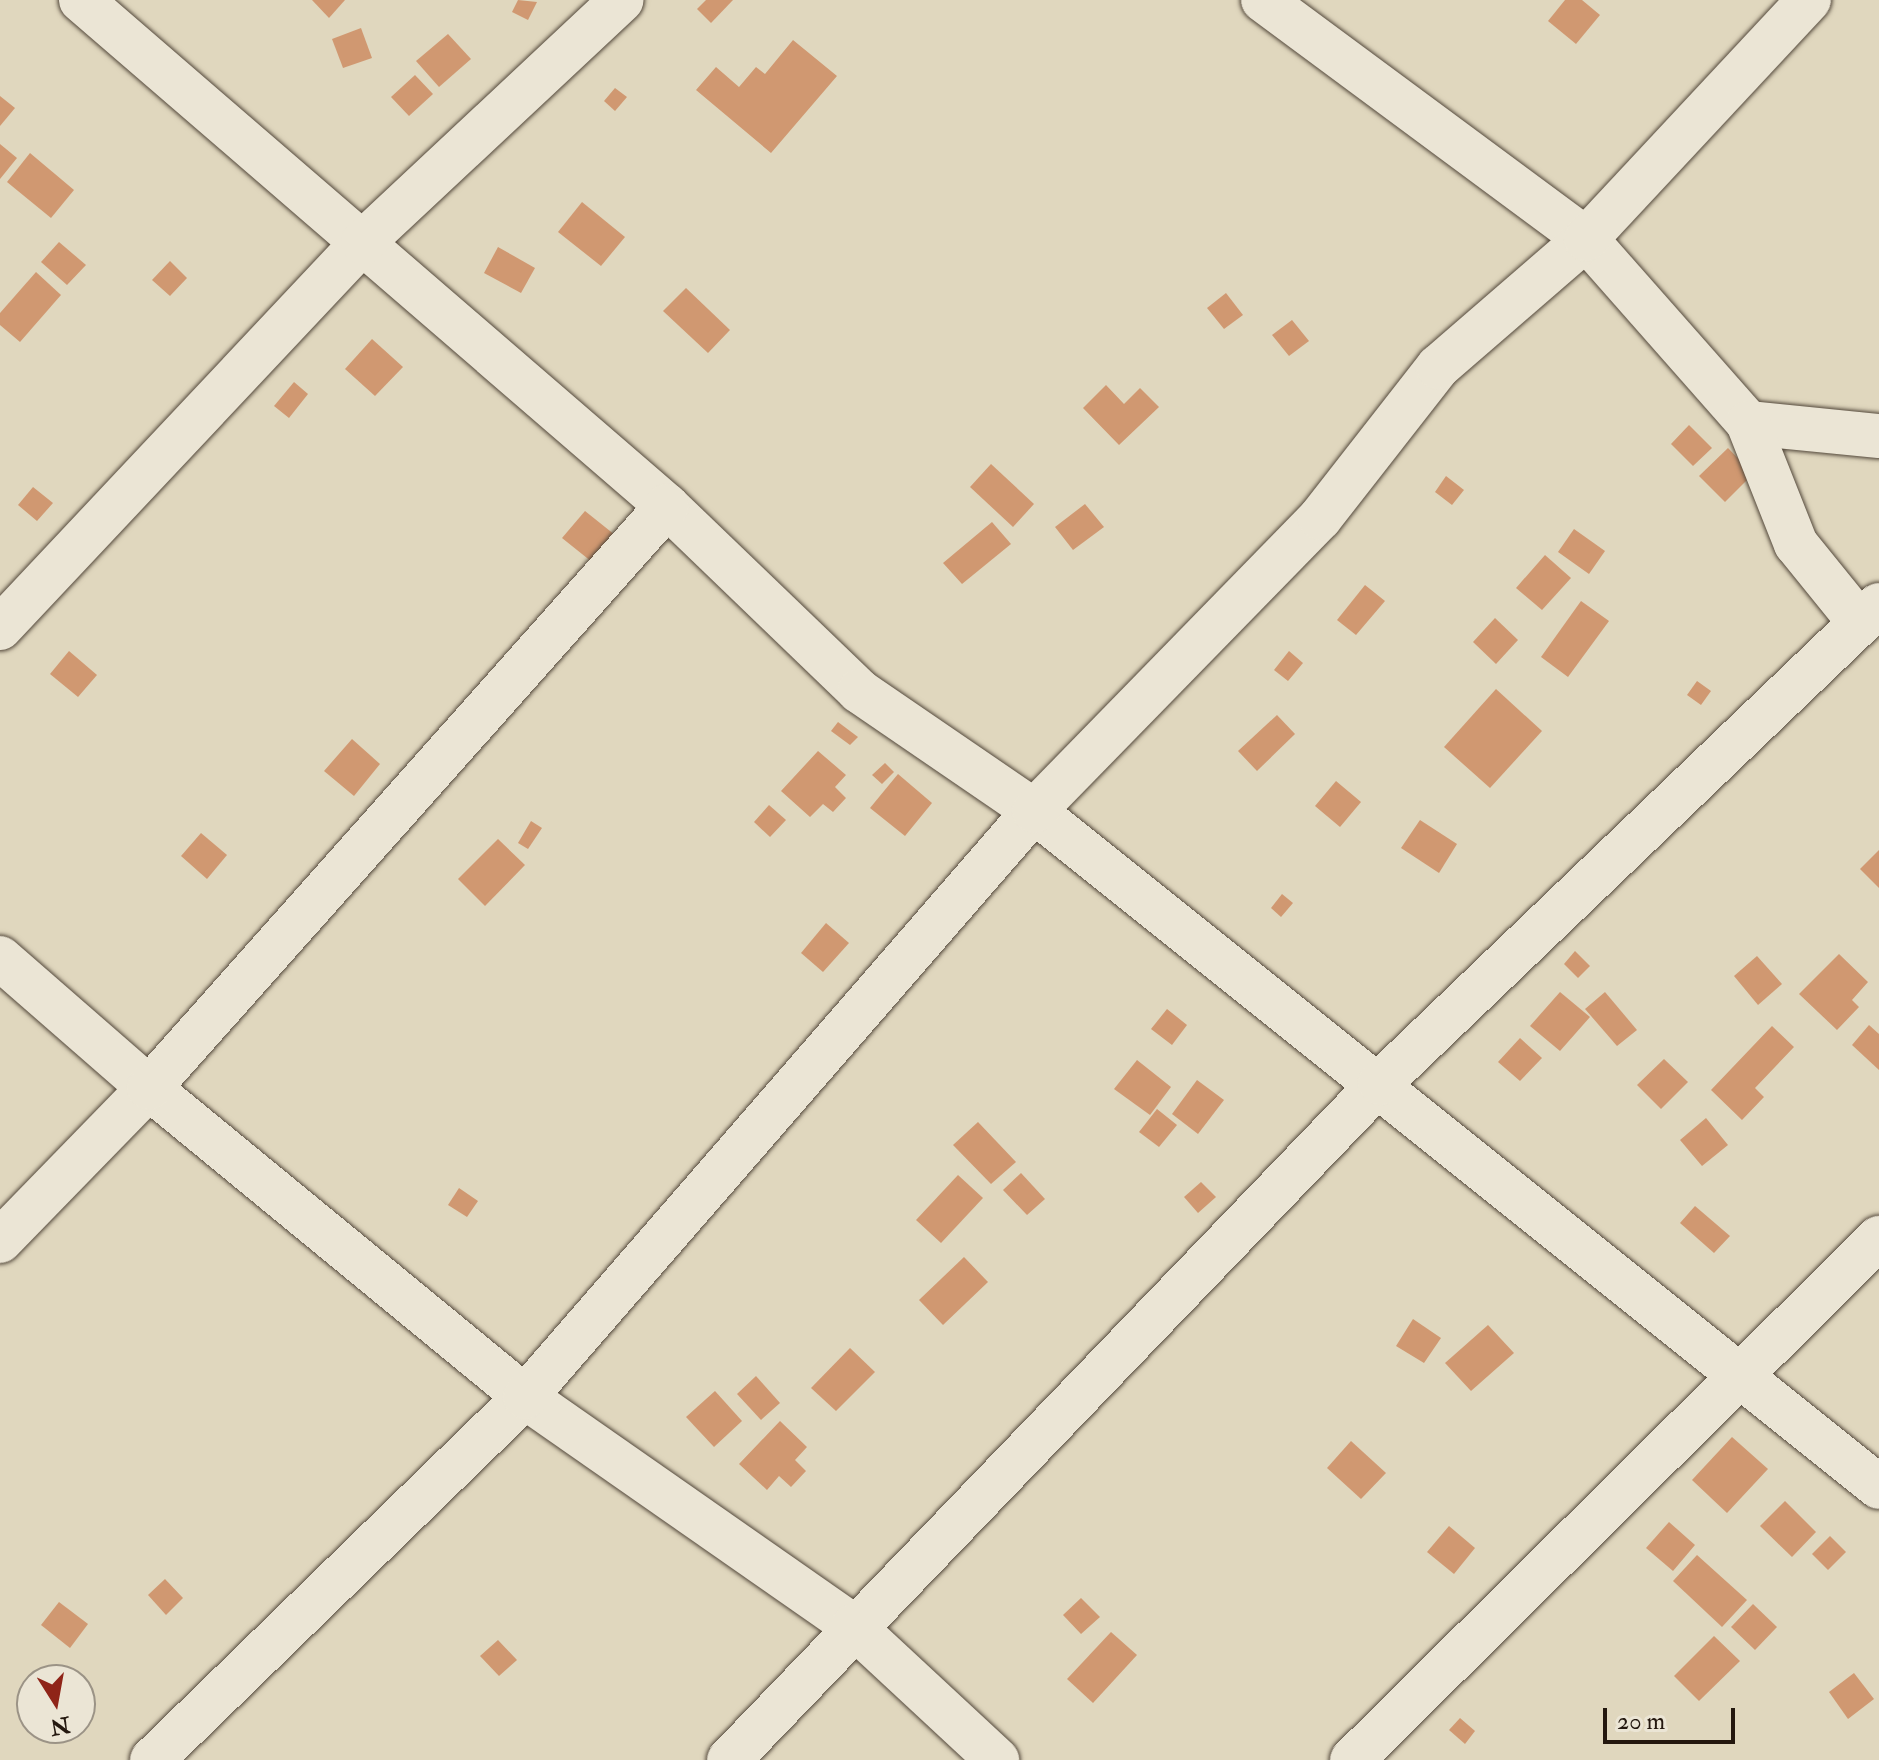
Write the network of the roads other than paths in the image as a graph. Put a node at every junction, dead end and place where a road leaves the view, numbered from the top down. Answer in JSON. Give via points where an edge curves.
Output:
{"nodes":[{"id":1,"x":81,"y":0,"type":"edge"},
{"id":2,"x":622,"y":0,"type":"edge"},
{"id":3,"x":1263,"y":0,"type":"edge"},
{"id":4,"x":1809,"y":0,"type":"edge"},
{"id":5,"x":1586,"y":239,"type":"junction"},
{"id":6,"x":363,"y":242,"type":"junction"},
{"id":7,"x":1748,"y":423,"type":"junction"},
{"id":8,"x":1879,"y":436,"type":"edge"},
{"id":9,"x":667,"y":506,"type":"junction"},
{"id":10,"x":1870,"y":614,"type":"edge"},
{"id":11,"x":0,"y":628,"type":"edge"},
{"id":12,"x":1034,"y":811,"type":"junction"},
{"id":13,"x":0,"y":958,"type":"edge"},
{"id":14,"x":1380,"y":1083,"type":"junction"},
{"id":15,"x":149,"y":1088,"type":"junction"},
{"id":16,"x":1879,"y":1238,"type":"edge"},
{"id":17,"x":0,"y":1241,"type":"edge"},
{"id":18,"x":1739,"y":1377,"type":"junction"},
{"id":19,"x":525,"y":1397,"type":"junction"},
{"id":20,"x":1879,"y":1487,"type":"edge"},
{"id":21,"x":853,"y":1626,"type":"junction"},
{"id":22,"x":152,"y":1760,"type":"edge"},
{"id":23,"x":729,"y":1760,"type":"edge"},
{"id":24,"x":997,"y":1760,"type":"edge"},
{"id":25,"x":1352,"y":1760,"type":"edge"}],
"edges":[{"from":1,"to":6,"type":"street"},
{"from":2,"to":6,"type":"street"},
{"from":3,"to":5,"type":"street"},
{"from":4,"to":5,"type":"street"},
{"from":5,"to":7,"type":"street"},
{"from":5,"to":12,"type":"street","via":[[1438,367],[1320,518]]},
{"from":6,"to":9,"type":"street"},
{"from":6,"to":11,"type":"street"},
{"from":7,"to":8,"type":"street"},
{"from":7,"to":10,"type":"street","via":[[1796,544]]},
{"from":9,"to":12,"type":"street","via":[[859,691]]},
{"from":9,"to":15,"type":"street"},
{"from":10,"to":14,"type":"street"},
{"from":12,"to":14,"type":"street"},
{"from":12,"to":19,"type":"street"},
{"from":13,"to":15,"type":"street"},
{"from":14,"to":18,"type":"street"},
{"from":14,"to":21,"type":"street"},
{"from":15,"to":17,"type":"street"},
{"from":15,"to":19,"type":"street"},
{"from":16,"to":18,"type":"street"},
{"from":18,"to":20,"type":"street"},
{"from":18,"to":25,"type":"street"},
{"from":19,"to":21,"type":"street"},
{"from":19,"to":22,"type":"street"},
{"from":21,"to":23,"type":"street"},
{"from":21,"to":24,"type":"street"}]}
